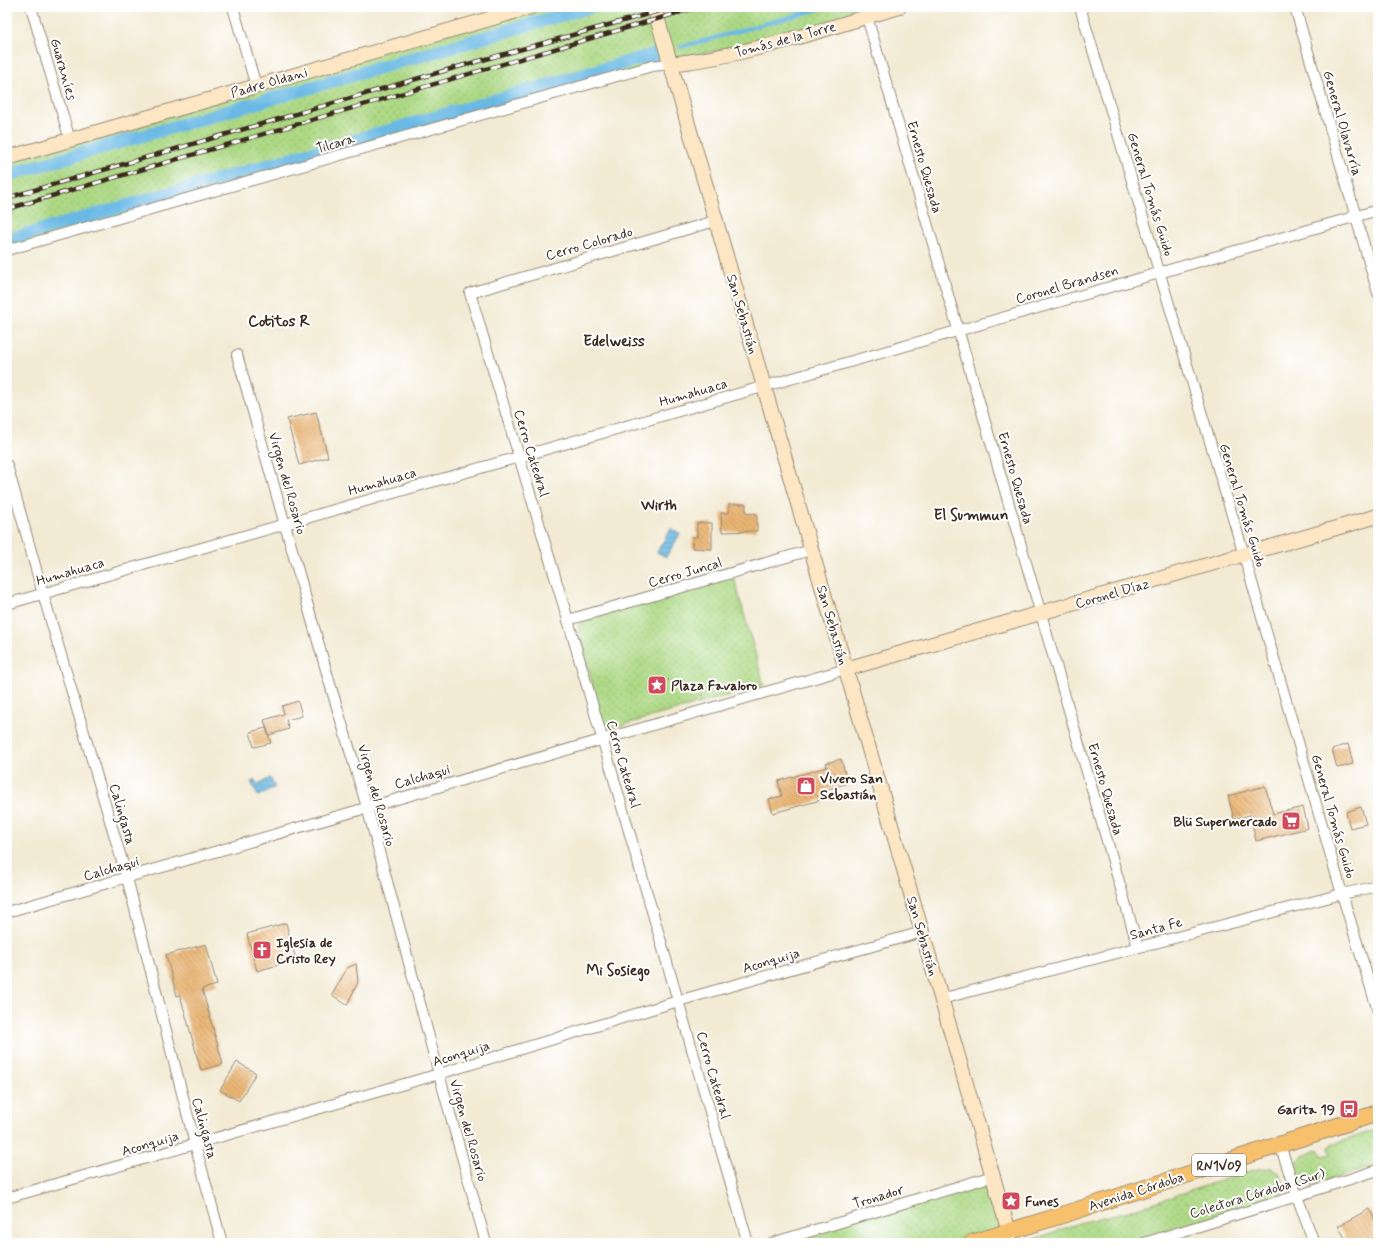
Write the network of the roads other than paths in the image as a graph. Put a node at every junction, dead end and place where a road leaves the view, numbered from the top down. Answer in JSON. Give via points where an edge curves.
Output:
{"nodes":[{"id":1,"x":32,"y":7,"type":"edge"},
{"id":2,"x":233,"y":7,"type":"edge"},
{"id":3,"x":531,"y":7,"type":"edge"},
{"id":4,"x":654,"y":7,"type":"edge"},
{"id":5,"x":899,"y":7,"type":"edge"},
{"id":6,"x":1080,"y":7,"type":"edge"},
{"id":7,"x":1295,"y":7,"type":"edge"},
{"id":8,"x":492,"y":12,"type":"edge"},
{"id":9,"x":867,"y":16,"type":"junction"},
{"id":10,"x":670,"y":64,"type":"junction"},
{"id":11,"x":256,"y":86,"type":"junction"},
{"id":12,"x":70,"y":140,"type":"junction"},
{"id":13,"x":7,"y":158,"type":"edge"},
{"id":14,"x":1378,"y":210,"type":"edge"},
{"id":15,"x":1356,"y":216,"type":"junction"},
{"id":16,"x":715,"y":221,"type":"junction"},
{"id":17,"x":7,"y":250,"type":"edge"},
{"id":18,"x":1159,"y":272,"type":"junction"},
{"id":19,"x":470,"y":293,"type":"joint"},
{"id":20,"x":1378,"y":293,"type":"edge"},
{"id":21,"x":958,"y":330,"type":"junction"},
{"id":22,"x":237,"y":355,"type":"dead end"},
{"id":23,"x":764,"y":386,"type":"junction"},
{"id":24,"x":519,"y":456,"type":"junction"},
{"id":25,"x":7,"y":465,"type":"edge"},
{"id":26,"x":1378,"y":516,"type":"edge"},
{"id":27,"x":285,"y":524,"type":"junction"},
{"id":28,"x":811,"y":550,"type":"junction"},
{"id":29,"x":1244,"y":555,"type":"junction"},
{"id":30,"x":43,"y":594,"type":"junction"},
{"id":31,"x":7,"y":604,"type":"edge"},
{"id":32,"x":1041,"y":613,"type":"junction"},
{"id":33,"x":568,"y":620,"type":"junction"},
{"id":34,"x":846,"y":669,"type":"junction"},
{"id":35,"x":602,"y":739,"type":"junction"},
{"id":36,"x":367,"y":807,"type":"junction"},
{"id":37,"x":127,"y":878,"type":"junction"},
{"id":38,"x":1378,"y":886,"type":"edge"},
{"id":39,"x":1342,"y":894,"type":"junction"},
{"id":40,"x":7,"y":912,"type":"edge"},
{"id":41,"x":922,"y":932,"type":"junction"},
{"id":42,"x":1138,"y":947,"type":"junction"},
{"id":43,"x":941,"y":999,"type":"junction"},
{"id":44,"x":678,"y":1001,"type":"junction"},
{"id":45,"x":1378,"y":1011,"type":"edge"},
{"id":46,"x":439,"y":1074,"type":"junction"},
{"id":47,"x":1378,"y":1113,"type":"edge"},
{"id":48,"x":195,"y":1144,"type":"junction"},
{"id":49,"x":1280,"y":1145,"type":"junction"},
{"id":50,"x":1378,"y":1170,"type":"edge"},
{"id":51,"x":993,"y":1176,"type":"junction"},
{"id":52,"x":1297,"y":1196,"type":"junction"},
{"id":53,"x":7,"y":1198,"type":"edge"},
{"id":54,"x":1011,"y":1237,"type":"edge"},
{"id":55,"x":222,"y":1243,"type":"edge"},
{"id":56,"x":486,"y":1243,"type":"edge"},
{"id":57,"x":748,"y":1243,"type":"edge"},
{"id":58,"x":772,"y":1243,"type":"edge"},
{"id":59,"x":972,"y":1243,"type":"edge"},
{"id":60,"x":1144,"y":1243,"type":"edge"},
{"id":61,"x":1314,"y":1243,"type":"edge"}],
"edges":[{"from":1,"to":12,"type":"street","name":"Guaraníes"},
{"from":2,"to":11,"type":"street"},
{"from":3,"to":8,"type":"main road","name":"Padre Oldani"},
{"from":4,"to":10,"type":"main road","name":"San Sebastián"},
{"from":5,"to":9,"type":"main road","name":"Tomás de la Torre"},
{"from":6,"to":18,"type":"street","name":"General Tomás Guido"},
{"from":7,"to":15,"type":"street","name":"General Olavarría"},
{"from":8,"to":11,"type":"main road","name":"Padre Oldani"},
{"from":9,"to":10,"type":"main road","name":"Tomás de la Torre","via":[[766,46],[696,62]]},
{"from":9,"to":21,"type":"street","name":"Ernesto Quesada"},
{"from":10,"to":16,"type":"main road","name":"San Sebastián"},
{"from":10,"to":17,"type":"street","name":"Tilcara","via":[[652,66]]},
{"from":11,"to":12,"type":"main road","name":"Padre Oldani"},
{"from":12,"to":13,"type":"main road","name":"Padre Oldani"},
{"from":14,"to":15,"type":"street","name":"Coronel Brandsen"},
{"from":15,"to":18,"type":"street","name":"Coronel Brandsen"},
{"from":15,"to":20,"type":"street","name":"General Olavarría"},
{"from":16,"to":19,"type":"street","name":"Cerro Colorado"},
{"from":16,"to":23,"type":"main road","name":"San Sebastián"},
{"from":18,"to":21,"type":"street","name":"Coronel Brandsen"},
{"from":18,"to":29,"type":"street","name":"General Tomás Guido"},
{"from":19,"to":24,"type":"street","name":"Cerro Catedral"},
{"from":21,"to":23,"type":"street","name":"Coronel Brandsen"},
{"from":21,"to":32,"type":"street","name":"Ernesto Quesada"},
{"from":22,"to":27,"type":"street","name":"Virgen del Rosario"},
{"from":23,"to":24,"type":"street","name":"Humahuaca"},
{"from":23,"to":28,"type":"main road","name":"San Sebastián"},
{"from":24,"to":27,"type":"street","name":"Humahuaca"},
{"from":24,"to":33,"type":"street","name":"Cerro Catedral"},
{"from":25,"to":30,"type":"street","name":"Calingasta"},
{"from":26,"to":29,"type":"main road","name":"Coronel Díaz"},
{"from":27,"to":30,"type":"street","name":"Humahuaca"},
{"from":27,"to":36,"type":"street","name":"Virgen del Rosario"},
{"from":28,"to":33,"type":"street","name":"Cerro Juncal"},
{"from":28,"to":34,"type":"main road","name":"San Sebastián"},
{"from":29,"to":32,"type":"main road","name":"Coronel Díaz"},
{"from":29,"to":39,"type":"street","name":"General Tomás Guido"},
{"from":30,"to":31,"type":"street","name":"Humahuaca"},
{"from":30,"to":37,"type":"street","name":"Calingasta"},
{"from":32,"to":34,"type":"main road","name":"Coronel Díaz"},
{"from":32,"to":42,"type":"street","name":"Ernesto Quesada"},
{"from":33,"to":35,"type":"street","name":"Cerro Catedral"},
{"from":34,"to":35,"type":"street","name":"Calchaqui"},
{"from":34,"to":41,"type":"main road","name":"San Sebastián"},
{"from":35,"to":36,"type":"street","name":"Calchaqui"},
{"from":35,"to":44,"type":"street","name":"Cerro Catedral"},
{"from":36,"to":37,"type":"street","name":"Calchaqui"},
{"from":36,"to":46,"type":"street","name":"Virgen del Rosario"},
{"from":37,"to":40,"type":"street","name":"Calchaqui"},
{"from":37,"to":48,"type":"street","name":"Calingasta"},
{"from":38,"to":39,"type":"street","name":"Santa Fe"},
{"from":39,"to":42,"type":"street","name":"Santa Fe"},
{"from":39,"to":45,"type":"street","name":"General Tomás Guido"},
{"from":41,"to":43,"type":"main road","name":"San Sebastián"},
{"from":41,"to":44,"type":"street","name":"Aconquija"},
{"from":42,"to":43,"type":"street","name":"Santa Fe"},
{"from":43,"to":51,"type":"main road","name":"San Sebastián"},
{"from":44,"to":46,"type":"street","name":"Aconquija"},
{"from":44,"to":57,"type":"street","name":"Cerro Catedral"},
{"from":46,"to":48,"type":"street","name":"Aconquija"},
{"from":46,"to":56,"type":"street","name":"Virgen del Rosario"},
{"from":47,"to":49,"type":"main road","name":"Avenida Córdoba","number":"RN1V09"},
{"from":48,"to":53,"type":"street","name":"Aconquija"},
{"from":48,"to":55,"type":"street","name":"Calingasta"},
{"from":49,"to":52,"type":"street"},
{"from":49,"to":54,"type":"main road","name":"Avenida Córdoba","number":"RN1V09"},
{"from":50,"to":52,"type":"street","name":"Colectora Córdoba (Sur)"},
{"from":51,"to":54,"type":"main road","name":"San Sebastián"},
{"from":51,"to":58,"type":"street","name":"Tronador"},
{"from":52,"to":60,"type":"street","name":"Colectora Córdoba (Sur)"},
{"from":52,"to":61,"type":"street"},
{"from":54,"to":59,"type":"main road","number":"RN1V09"}]}
